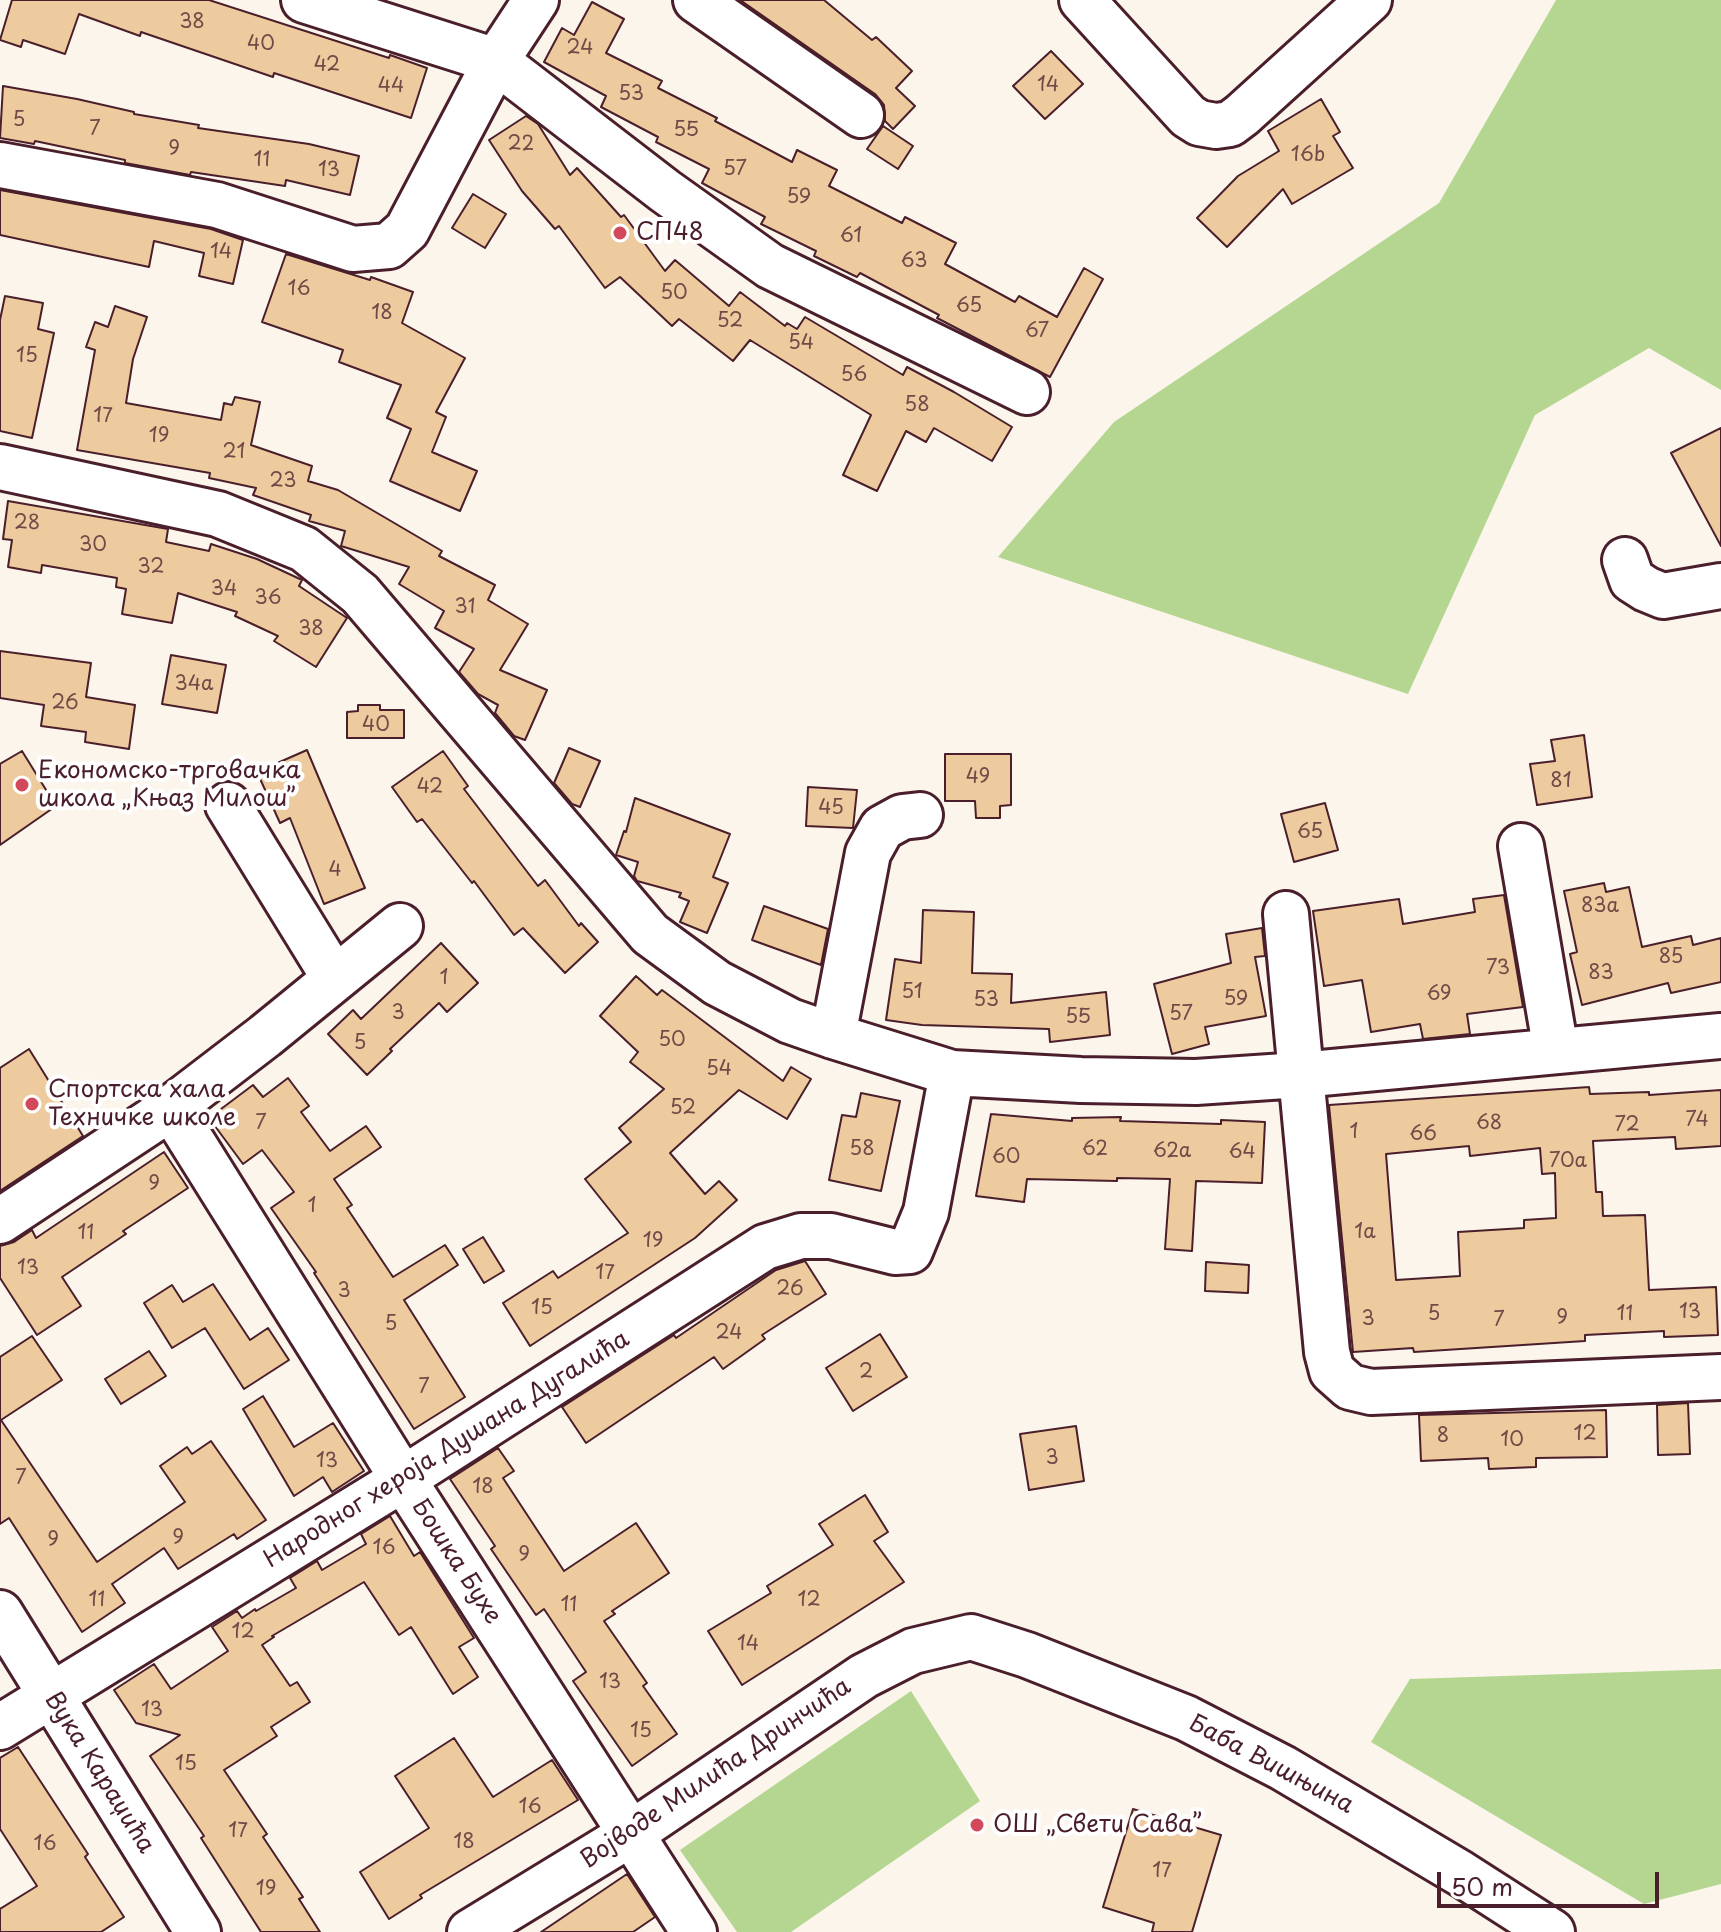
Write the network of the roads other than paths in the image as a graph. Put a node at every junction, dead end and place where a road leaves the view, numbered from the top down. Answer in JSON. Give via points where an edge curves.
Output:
{"nodes":[{"id":1,"x":304,"y":0,"type":"edge"},
{"id":2,"x":536,"y":0,"type":"edge"},
{"id":3,"x":696,"y":0,"type":"edge"},
{"id":4,"x":1082,"y":0,"type":"edge"},
{"id":5,"x":1369,"y":0,"type":"edge"},
{"id":6,"x":496,"y":61,"type":"junction"},
{"id":7,"x":861,"y":115,"type":"dead end"},
{"id":8,"x":0,"y":165,"type":"edge"},
{"id":9,"x":1027,"y":392,"type":"dead end"},
{"id":10,"x":0,"y":467,"type":"edge"},
{"id":11,"x":1625,"y":560,"type":"dead end"},
{"id":12,"x":1721,"y":586,"type":"edge"},
{"id":13,"x":228,"y":805,"type":"dead end"},
{"id":14,"x":920,"y":815,"type":"dead end"},
{"id":15,"x":1521,"y":846,"type":"dead end"},
{"id":16,"x":1286,"y":914,"type":"dead end"},
{"id":17,"x":400,"y":926,"type":"dead end"},
{"id":18,"x":335,"y":979,"type":"junction"},
{"id":19,"x":833,"y":1036,"type":"junction"},
{"id":20,"x":1721,"y":1036,"type":"edge"},
{"id":21,"x":1556,"y":1051,"type":"junction"},
{"id":22,"x":952,"y":1073,"type":"junction"},
{"id":23,"x":1300,"y":1075,"type":"junction"},
{"id":24,"x":171,"y":1108,"type":"junction"},
{"id":25,"x":0,"y":1221,"type":"edge"},
{"id":26,"x":1721,"y":1377,"type":"edge"},
{"id":27,"x":403,"y":1479,"type":"junction"},
{"id":28,"x":0,"y":1613,"type":"edge"},
{"id":29,"x":971,"y":1637,"type":"joint"},
{"id":30,"x":50,"y":1695,"type":"junction"},
{"id":31,"x":0,"y":1727,"type":"edge"},
{"id":32,"x":629,"y":1835,"type":"junction"},
{"id":33,"x":198,"y":1932,"type":"edge"},
{"id":34,"x":470,"y":1932,"type":"edge"},
{"id":35,"x":694,"y":1932,"type":"edge"},
{"id":36,"x":1552,"y":1932,"type":"edge"}],
"edges":[{"from":1,"to":6,"type":"street"},
{"from":2,"to":6,"type":"street"},
{"from":3,"to":7,"type":"street"},
{"from":4,"to":5,"type":"street","via":[[1188,116],[1216,126],[1242,115]]},
{"from":6,"to":8,"type":"street","via":[[407,230],[389,246],[353,249],[217,205]]},
{"from":6,"to":9,"type":"street","via":[[770,266]]},
{"from":10,"to":19,"type":"street","via":[[218,514],[304,549],[360,594],[650,934],[717,983],[790,1021]]},
{"from":11,"to":12,"type":"street","via":[[1632,580],[1663,596]]},
{"from":13,"to":18,"type":"street"},
{"from":14,"to":19,"type":"street","via":[[882,828],[868,853]]},
{"from":15,"to":21,"type":"street"},
{"from":16,"to":23,"type":"street"},
{"from":17,"to":18,"type":"street"},
{"from":18,"to":24,"type":"street"},
{"from":19,"to":22,"type":"street"},
{"from":20,"to":21,"type":"street"},
{"from":21,"to":23,"type":"street"},
{"from":22,"to":23,"type":"street","via":[[1196,1082]]},
{"from":22,"to":27,"type":"street","name":"Народног хероја Душана Дугалића","via":[[926,1212],[910,1251],[831,1236],[801,1236],[765,1247]]},
{"from":23,"to":26,"type":"street","via":[[1327,1352],[1332,1371],[1350,1387],[1371,1392]]},
{"from":24,"to":25,"type":"street"},
{"from":24,"to":27,"type":"street","name":"Бошка Бухе"},
{"from":27,"to":30,"type":"street","name":"Народног хероја Душана Дугалића"},
{"from":27,"to":32,"type":"street","name":"Бошка Бухе"},
{"from":28,"to":30,"type":"street","name":"Вука Караџића"},
{"from":29,"to":32,"type":"street","name":"Војводе Милића Дринчића","via":[[913,1651],[864,1676]]},
{"from":29,"to":36,"type":"street","name":"Баба Вишњина","via":[[1186,1718],[1283,1768]]},
{"from":30,"to":31,"type":"street","name":"Народног хероја Душана Дугалића"},
{"from":30,"to":33,"type":"street","name":"Вука Караџића"},
{"from":32,"to":34,"type":"street","name":"Војводе Милића Дринчића"},
{"from":32,"to":35,"type":"street","name":"Бошка Бухе"}]}
